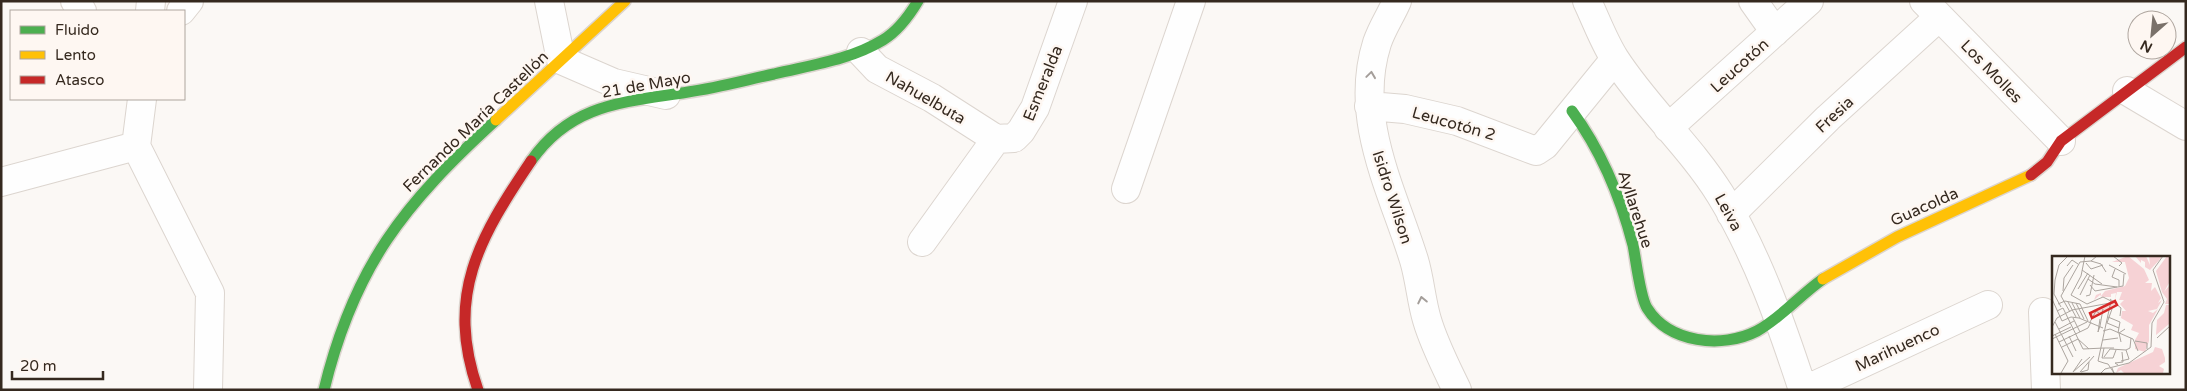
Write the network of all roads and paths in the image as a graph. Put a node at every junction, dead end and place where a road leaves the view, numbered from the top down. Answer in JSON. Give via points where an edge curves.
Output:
{"nodes":[{"id":1,"x":549,"y":1,"type":"edge"},
{"id":2,"x":625,"y":1,"type":"edge"},
{"id":3,"x":918,"y":1,"type":"edge"},
{"id":4,"x":1073,"y":1,"type":"edge"},
{"id":5,"x":1191,"y":1,"type":"edge"},
{"id":6,"x":1397,"y":1,"type":"edge"},
{"id":7,"x":1587,"y":1,"type":"edge"},
{"id":8,"x":1753,"y":1,"type":"edge"},
{"id":9,"x":1809,"y":1,"type":"edge"},
{"id":10,"x":1932,"y":9,"type":"edge"},
{"id":11,"x":1775,"y":32,"type":"junction"},
{"id":12,"x":2186,"y":48,"type":"edge"},
{"id":13,"x":861,"y":52,"type":"junction"},
{"id":14,"x":1615,"y":59,"type":"junction"},
{"id":15,"x":562,"y":60,"type":"junction"},
{"id":16,"x":2127,"y":91,"type":"junction"},
{"id":17,"x":667,"y":96,"type":"junction"},
{"id":18,"x":142,"y":100,"type":"edge"},
{"id":19,"x":1369,"y":106,"type":"junction"},
{"id":20,"x":1572,"y":111,"type":"junction"},
{"id":21,"x":2186,"y":126,"type":"edge"},
{"id":22,"x":1668,"y":128,"type":"junction"},
{"id":23,"x":996,"y":139,"type":"junction"},
{"id":24,"x":2061,"y":141,"type":"junction"},
{"id":25,"x":136,"y":146,"type":"junction"},
{"id":26,"x":1,"y":182,"type":"edge"},
{"id":27,"x":1126,"y":190,"type":"dead end"},
{"id":28,"x":1731,"y":214,"type":"junction"},
{"id":29,"x":922,"y":242,"type":"dead end"},
{"id":30,"x":1988,"y":305,"type":"dead end"},
{"id":31,"x":2043,"y":312,"type":"dead end"},
{"id":32,"x":1777,"y":319,"type":"junction"},
{"id":33,"x":1657,"y":322,"type":"joint"},
{"id":34,"x":208,"y":390,"type":"edge"},
{"id":35,"x":324,"y":390,"type":"edge"},
{"id":36,"x":478,"y":390,"type":"edge"},
{"id":37,"x":1457,"y":390,"type":"edge"},
{"id":38,"x":1804,"y":390,"type":"edge"},
{"id":39,"x":2046,"y":390,"type":"edge"}],
"edges":[{"from":1,"to":15,"type":"street"},
{"from":2,"to":15,"type":"street","name":"Fernando María Castellón"},
{"from":3,"to":13,"type":"street","name":"21 de Mayo","via":[[899,28]]},
{"from":4,"to":23,"type":"street","name":"Esmeralda","via":[[1035,108],[1014,138]]},
{"from":5,"to":27,"type":"street"},
{"from":19,"to":6,"type":"street","name":"Isidro Wilson","one_way":true,"via":[[1377,43]]},
{"from":7,"to":14,"type":"street","name":"Leiva"},
{"from":8,"to":11,"type":"street"},
{"from":9,"to":11,"type":"street","name":"Leucotón"},
{"from":10,"to":24,"type":"street","name":"Los Molles"},
{"from":10,"to":28,"type":"street","name":"Fresia"},
{"from":11,"to":22,"type":"street","name":"Leucotón"},
{"from":12,"to":16,"type":"street","name":"Guacolda"},
{"from":13,"to":17,"type":"street","name":"21 de Mayo"},
{"from":13,"to":23,"type":"street","name":"Nahuelbuta","via":[[877,69],[932,98]]},
{"from":14,"to":20,"type":"street"},
{"from":14,"to":22,"type":"street","name":"Leiva"},
{"from":15,"to":17,"type":"street","via":[[614,82]]},
{"from":15,"to":35,"type":"street","name":"Fernando María Castellón","via":[[453,159],[403,214],[361,280],[343,319]]},
{"from":16,"to":21,"type":"street"},
{"from":16,"to":24,"type":"street","name":"Guacolda"},
{"from":17,"to":36,"type":"street","name":"21 de Mayo","via":[[588,112],[564,126],[548,141],[520,178],[488,231],[465,285],[464,326]]},
{"from":18,"to":25,"type":"street"},
{"from":19,"to":20,"type":"street","name":"Leucotón 2","via":[[1405,109],[1458,121],[1536,150],[1546,145]]},
{"from":37,"to":19,"type":"street","name":"Isidro Wilson","one_way":true,"via":[[1427,320],[1414,260],[1381,170]]},
{"from":20,"to":33,"type":"street","name":"Ayllarehue","via":[[1596,145],[1608,171],[1646,306]]},
{"from":22,"to":28,"type":"street","name":"Leiva","via":[[1699,163]]},
{"from":23,"to":29,"type":"street"},
{"from":24,"to":32,"type":"street","name":"Guacolda","via":[[2036,172],[1855,258],[1822,280]]},
{"from":25,"to":26,"type":"street"},
{"from":25,"to":34,"type":"street","via":[[210,293]]},
{"from":28,"to":32,"type":"street","name":"Leiva"},
{"from":30,"to":38,"type":"street","name":"Marihuenco"},
{"from":31,"to":39,"type":"street"},
{"from":32,"to":33,"type":"street","name":"Guacolda","via":[[1752,334],[1716,340],[1698,340],[1678,334]]},
{"from":32,"to":38,"type":"street","name":"Leiva"}]}
